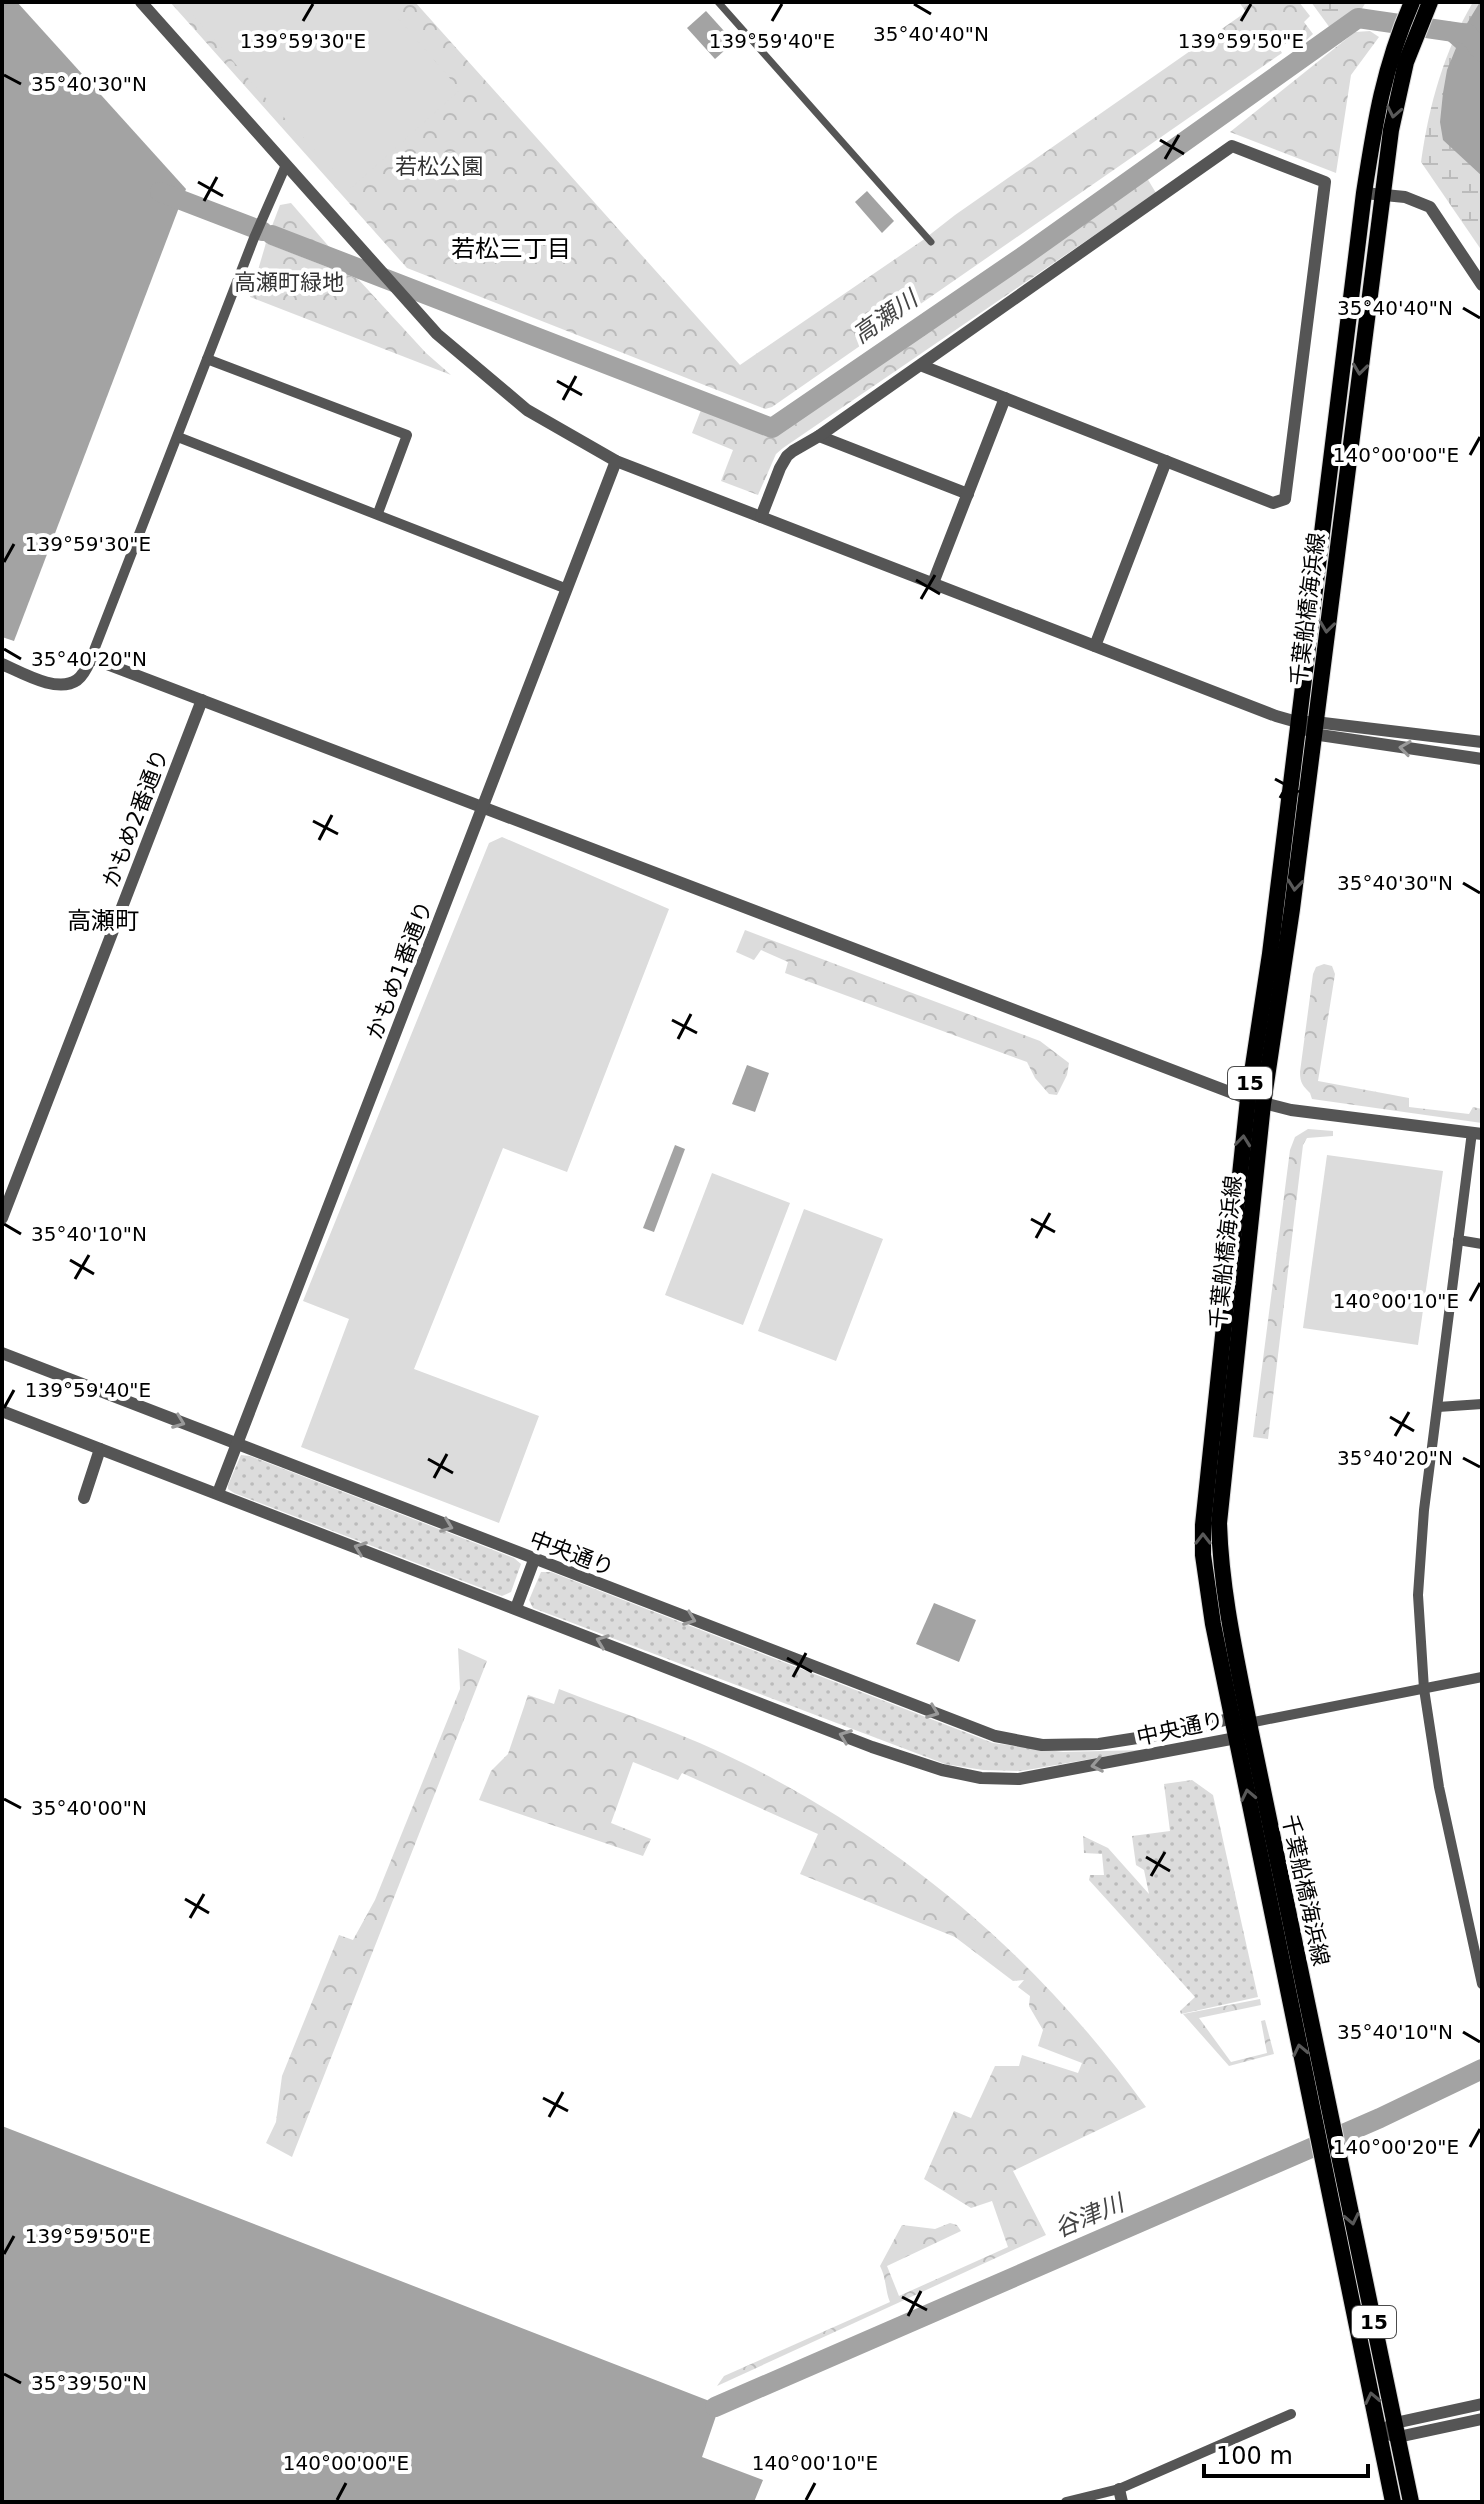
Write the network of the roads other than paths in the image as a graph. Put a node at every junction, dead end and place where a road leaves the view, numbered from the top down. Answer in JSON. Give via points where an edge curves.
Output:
{"nodes":[{"id":1,"x":141,"y":2,"type":"edge"},
{"id":2,"x":718,"y":2,"type":"edge"},
{"id":3,"x":1419,"y":7,"type":"edge"},
{"id":4,"x":286,"y":165,"type":"junction"},
{"id":5,"x":1364,"y":193,"type":"junction"},
{"id":6,"x":1384,"y":195,"type":"junction"},
{"id":7,"x":931,"y":242,"type":"dead end"},
{"id":8,"x":1482,"y":285,"type":"edge"},
{"id":9,"x":207,"y":359,"type":"junction"},
{"id":10,"x":920,"y":365,"type":"junction"},
{"id":11,"x":1005,"y":398,"type":"junction"},
{"id":12,"x":819,"y":436,"type":"junction"},
{"id":13,"x":178,"y":437,"type":"junction"},
{"id":14,"x":616,"y":461,"type":"junction"},
{"id":15,"x":1166,"y":461,"type":"junction"},
{"id":16,"x":968,"y":494,"type":"junction"},
{"id":17,"x":378,"y":513,"type":"junction"},
{"id":18,"x":761,"y":517,"type":"junction"},
{"id":19,"x":933,"y":583,"type":"junction"},
{"id":20,"x":567,"y":589,"type":"junction"},
{"id":21,"x":1095,"y":646,"type":"junction"},
{"id":22,"x":91,"y":658,"type":"junction"},
{"id":23,"x":2,"y":664,"type":"edge"},
{"id":24,"x":202,"y":700,"type":"junction"},
{"id":25,"x":1297,"y":722,"type":"junction"},
{"id":26,"x":1314,"y":728,"type":"junction"},
{"id":27,"x":1482,"y":742,"type":"edge"},
{"id":28,"x":1482,"y":759,"type":"edge"},
{"id":29,"x":483,"y":807,"type":"junction"},
{"id":30,"x":1255,"y":1102,"type":"junction"},
{"id":31,"x":1477,"y":1133,"type":"edge"},
{"id":32,"x":2,"y":1218,"type":"edge"},
{"id":33,"x":1458,"y":1240,"type":"junction"},
{"id":34,"x":1482,"y":1244,"type":"edge"},
{"id":35,"x":2,"y":1353,"type":"edge"},
{"id":36,"x":1482,"y":1404,"type":"edge"},
{"id":37,"x":1438,"y":1407,"type":"junction"},
{"id":38,"x":2,"y":1411,"type":"edge"},
{"id":39,"x":237,"y":1444,"type":"junction"},
{"id":40,"x":100,"y":1449,"type":"junction"},
{"id":41,"x":218,"y":1493,"type":"junction"},
{"id":42,"x":84,"y":1498,"type":"dead end"},
{"id":43,"x":534,"y":1560,"type":"junction"},
{"id":44,"x":516,"y":1608,"type":"junction"},
{"id":45,"x":1482,"y":1677,"type":"edge"},
{"id":46,"x":1424,"y":1689,"type":"junction"},
{"id":47,"x":1232,"y":1718,"type":"junction"},
{"id":48,"x":1249,"y":1723,"type":"junction"},
{"id":49,"x":1236,"y":1738,"type":"junction"},
{"id":50,"x":1482,"y":1984,"type":"edge"},
{"id":51,"x":1324,"y":2124,"type":"junction"},
{"id":52,"x":1328,"y":2145,"type":"junction"},
{"id":53,"x":1482,"y":2404,"type":"edge"},
{"id":54,"x":1291,"y":2414,"type":"dead end"},
{"id":55,"x":1482,"y":2419,"type":"edge"},
{"id":56,"x":1396,"y":2430,"type":"junction"},
{"id":57,"x":1379,"y":2432,"type":"junction"},
{"id":58,"x":1120,"y":2496,"type":"edge"},
{"id":59,"x":1066,"y":2502,"type":"edge"},
{"id":60,"x":1393,"y":2502,"type":"edge"},
{"id":61,"x":1411,"y":2502,"type":"edge"}],
"edges":[{"from":1,"to":4,"type":"street"},
{"from":2,"to":7,"type":"street"},
{"from":3,"to":5,"type":"main road","name":"千葉船橋海浜線","number":"15","via":[[1397,37],[1381,88]]},
{"from":3,"to":6,"type":"main road","name":"千葉船橋海浜線","number":"15","one_way":true,"via":[[1394,109]]},
{"from":4,"to":9,"type":"street"},
{"from":4,"to":14,"type":"street","via":[[437,334],[527,410]]},
{"from":5,"to":6,"type":"street"},
{"from":5,"to":25,"type":"main road","name":"千葉船橋海浜線","number":"15"},
{"from":6,"to":8,"type":"street","via":[[1430,207]]},
{"from":6,"to":26,"type":"main road","name":"千葉船橋海浜線","number":"15","one_way":true},
{"from":9,"to":13,"type":"street"},
{"from":9,"to":17,"type":"street","via":[[407,435]]},
{"from":10,"to":11,"type":"street"},
{"from":10,"to":12,"type":"street"},
{"from":10,"to":15,"type":"street","via":[[1232,146],[1325,182],[1285,499],[1273,503]]},
{"from":11,"to":15,"type":"street"},
{"from":11,"to":16,"type":"street"},
{"from":12,"to":16,"type":"street"},
{"from":12,"to":18,"type":"street","via":[[787,456]]},
{"from":13,"to":17,"type":"street"},
{"from":13,"to":22,"type":"street"},
{"from":14,"to":18,"type":"street"},
{"from":14,"to":20,"type":"street","name":"かもめ1番通り"},
{"from":15,"to":21,"type":"street"},
{"from":16,"to":19,"type":"street"},
{"from":17,"to":20,"type":"street"},
{"from":18,"to":19,"type":"street"},
{"from":19,"to":21,"type":"street"},
{"from":20,"to":29,"type":"street","name":"かもめ1番通り"},
{"from":21,"to":25,"type":"street"},
{"from":22,"to":23,"type":"street","via":[[70,683],[49,682]]},
{"from":22,"to":24,"type":"street"},
{"from":24,"to":29,"type":"street"},
{"from":24,"to":32,"type":"street","name":"かもめ2番通り"},
{"from":25,"to":26,"type":"street"},
{"from":25,"to":30,"type":"main road","name":"千葉船橋海浜線","number":"15"},
{"from":26,"to":27,"type":"street"},
{"from":28,"to":26,"type":"street","one_way":true},
{"from":26,"to":30,"type":"main road","name":"千葉船橋海浜線","number":"15","one_way":true,"via":[[1278,1015]]},
{"from":29,"to":30,"type":"street"},
{"from":29,"to":39,"type":"street","name":"かもめ1番通り"},
{"from":30,"to":31,"type":"street"},
{"from":47,"to":30,"type":"main road","name":"千葉船橋海浜線","number":"15","one_way":true,"via":[[1213,1624],[1203,1525]]},
{"from":30,"to":48,"type":"main road","name":"千葉船橋海浜線","number":"15","via":[[1219,1523],[1229,1621]]},
{"from":31,"to":33,"type":"street"},
{"from":33,"to":34,"type":"street"},
{"from":33,"to":37,"type":"street"},
{"from":35,"to":39,"type":"street","name":"中央通り","one_way":true},
{"from":36,"to":37,"type":"street"},
{"from":37,"to":46,"type":"street","via":[[1418,1595]]},
{"from":38,"to":40,"type":"street","name":"中央通り"},
{"from":39,"to":41,"type":"street","name":"かもめ1番通り"},
{"from":39,"to":43,"type":"street","name":"中央通り","one_way":true},
{"from":40,"to":41,"type":"street","name":"中央通り"},
{"from":40,"to":42,"type":"street"},
{"from":44,"to":41,"type":"street","name":"中央通り","one_way":true},
{"from":43,"to":44,"type":"street"},
{"from":43,"to":47,"type":"street","name":"中央通り","one_way":true,"via":[[1009,1739],[1042,1745],[1099,1744]]},
{"from":49,"to":44,"type":"street","name":"中央通り","one_way":true,"via":[[1038,1777],[981,1778],[892,1754]]},
{"from":45,"to":46,"type":"street"},
{"from":46,"to":48,"type":"street"},
{"from":46,"to":50,"type":"street","via":[[1439,1787]]},
{"from":47,"to":48,"type":"street","name":"中央通り"},
{"from":47,"to":49,"type":"main road","name":"千葉船橋海浜線","number":"15"},
{"from":48,"to":49,"type":"street","name":"中央通り"},
{"from":48,"to":51,"type":"main road","name":"千葉船橋海浜線","number":"15"},
{"from":51,"to":49,"type":"main road","name":"千葉船橋海浜線","number":"15","one_way":true},
{"from":51,"to":52,"type":"main road","name":"千葉船橋海浜線","number":"15"},
{"from":52,"to":56,"type":"main road","name":"千葉船橋海浜線","number":"15","one_way":true},
{"from":57,"to":52,"type":"main road","name":"千葉船橋海浜線","number":"15","one_way":true},
{"from":53,"to":56,"type":"street"},
{"from":54,"to":58,"type":"street"},
{"from":55,"to":56,"type":"street"},
{"from":56,"to":57,"type":"street"},
{"from":56,"to":61,"type":"main road","name":"千葉船橋海浜線","number":"15"},
{"from":57,"to":60,"type":"main road","name":"千葉船橋海浜線","number":"15"},
{"from":58,"to":59,"type":"street"}]}
